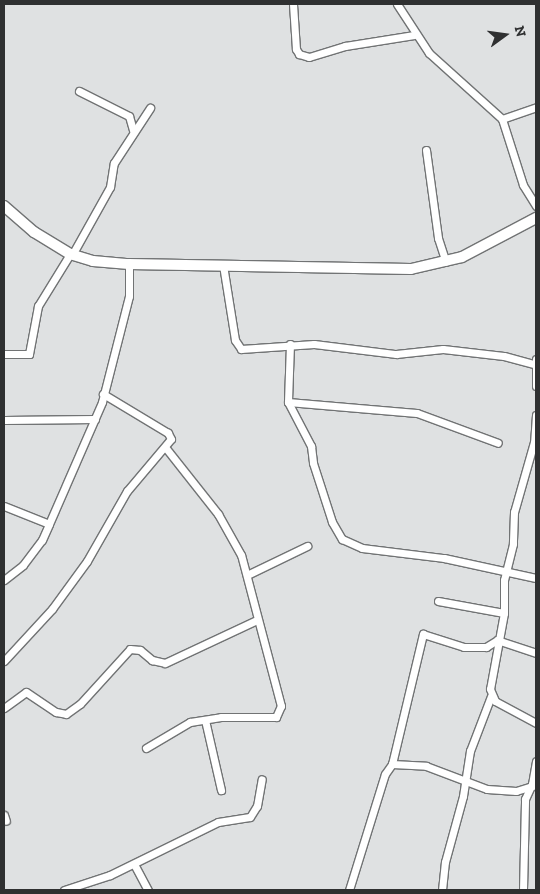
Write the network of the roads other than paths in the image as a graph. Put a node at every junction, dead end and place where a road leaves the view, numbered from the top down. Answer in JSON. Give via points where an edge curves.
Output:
{"nodes":[{"id":1,"x":293,"y":4,"type":"edge"},
{"id":2,"x":398,"y":4,"type":"edge"},
{"id":3,"x":414,"y":34,"type":"junction"},
{"id":4,"x":79,"y":92,"type":"dead end"},
{"id":5,"x":536,"y":107,"type":"edge"},
{"id":6,"x":150,"y":108,"type":"dead end"},
{"id":7,"x":502,"y":119,"type":"junction"},
{"id":8,"x":133,"y":130,"type":"junction"},
{"id":9,"x":426,"y":150,"type":"dead end"},
{"id":10,"x":4,"y":206,"type":"edge"},
{"id":11,"x":536,"y":206,"type":"edge"},
{"id":12,"x":536,"y":218,"type":"edge"},
{"id":13,"x":71,"y":255,"type":"junction"},
{"id":14,"x":446,"y":262,"type":"junction"},
{"id":15,"x":129,"y":264,"type":"junction"},
{"id":16,"x":223,"y":265,"type":"junction"},
{"id":17,"x":290,"y":344,"type":"junction"},
{"id":18,"x":4,"y":354,"type":"edge"},
{"id":19,"x":535,"y":362,"type":"edge"},
{"id":20,"x":536,"y":386,"type":"edge"},
{"id":21,"x":103,"y":394,"type":"junction"},
{"id":22,"x":288,"y":402,"type":"junction"},
{"id":23,"x":536,"y":415,"type":"edge"},
{"id":24,"x":95,"y":419,"type":"junction"},
{"id":25,"x":4,"y":420,"type":"edge"},
{"id":26,"x":498,"y":442,"type":"dead end"},
{"id":27,"x":535,"y":442,"type":"edge"},
{"id":28,"x":165,"y":447,"type":"junction"},
{"id":29,"x":4,"y":506,"type":"edge"},
{"id":30,"x":49,"y":524,"type":"junction"},
{"id":31,"x":307,"y":546,"type":"dead end"},
{"id":32,"x":507,"y":571,"type":"junction"},
{"id":33,"x":247,"y":575,"type":"junction"},
{"id":34,"x":536,"y":578,"type":"edge"},
{"id":35,"x":4,"y":580,"type":"edge"},
{"id":36,"x":438,"y":601,"type":"dead end"},
{"id":37,"x":504,"y":614,"type":"junction"},
{"id":38,"x":258,"y":620,"type":"junction"},
{"id":39,"x":497,"y":640,"type":"junction"},
{"id":40,"x":536,"y":653,"type":"edge"},
{"id":41,"x":4,"y":661,"type":"edge"},
{"id":42,"x":491,"y":696,"type":"junction"},
{"id":43,"x":4,"y":708,"type":"edge"},
{"id":44,"x":205,"y":720,"type":"junction"},
{"id":45,"x":536,"y":722,"type":"edge"},
{"id":46,"x":146,"y":748,"type":"dead end"},
{"id":47,"x":536,"y":761,"type":"edge"},
{"id":48,"x":392,"y":764,"type":"junction"},
{"id":49,"x":262,"y":778,"type":"dead end"},
{"id":50,"x":465,"y":783,"type":"junction"},
{"id":51,"x":534,"y":784,"type":"edge"},
{"id":52,"x":221,"y":790,"type":"dead end"},
{"id":53,"x":134,"y":864,"type":"junction"},
{"id":54,"x":64,"y":890,"type":"edge"},
{"id":55,"x":148,"y":890,"type":"edge"},
{"id":56,"x":350,"y":890,"type":"edge"},
{"id":57,"x":442,"y":890,"type":"edge"},
{"id":58,"x":523,"y":890,"type":"edge"}],
"edges":[{"from":1,"to":3,"type":"street","via":[[296,49],[308,57],[345,46]]},
{"from":2,"to":3,"type":"street"},
{"from":3,"to":7,"type":"street","via":[[455,79]]},
{"from":4,"to":8,"type":"street","via":[[130,116]]},
{"from":5,"to":7,"type":"street"},
{"from":6,"to":8,"type":"street"},
{"from":7,"to":11,"type":"street","via":[[523,185]]},
{"from":8,"to":13,"type":"street","via":[[114,163],[110,187]]},
{"from":9,"to":14,"type":"street","via":[[438,238]]},
{"from":10,"to":13,"type":"main road","via":[[34,232]]},
{"from":12,"to":14,"type":"main road","via":[[482,248]]},
{"from":13,"to":15,"type":"main road","via":[[93,261]]},
{"from":13,"to":18,"type":"street","via":[[38,306],[29,354]]},
{"from":14,"to":16,"type":"main road","via":[[411,269]]},
{"from":15,"to":16,"type":"main road"},
{"from":15,"to":21,"type":"street","via":[[129,296]]},
{"from":16,"to":17,"type":"street","via":[[235,340],[241,348]]},
{"from":17,"to":19,"type":"street","via":[[396,354],[443,349]]},
{"from":17,"to":22,"type":"street"},
{"from":19,"to":20,"type":"street"},
{"from":21,"to":24,"type":"street"},
{"from":21,"to":28,"type":"street","via":[[168,434],[170,439]]},
{"from":22,"to":26,"type":"street","via":[[416,413]]},
{"from":22,"to":32,"type":"street","via":[[311,446],[313,463],[332,522],[342,539],[362,548],[444,558]]},
{"from":23,"to":27,"type":"street"},
{"from":24,"to":25,"type":"street"},
{"from":24,"to":30,"type":"street"},
{"from":27,"to":32,"type":"street","via":[[516,497],[513,544]]},
{"from":28,"to":33,"type":"street","via":[[218,514]]},
{"from":28,"to":41,"type":"street","via":[[127,491],[87,561],[52,609]]},
{"from":29,"to":30,"type":"street"},
{"from":30,"to":35,"type":"street","via":[[42,540],[22,565]]},
{"from":31,"to":33,"type":"street"},
{"from":32,"to":34,"type":"street"},
{"from":32,"to":37,"type":"street"},
{"from":33,"to":38,"type":"street"},
{"from":36,"to":37,"type":"street"},
{"from":37,"to":39,"type":"street"},
{"from":38,"to":43,"type":"street","via":[[165,663],[152,660],[140,650],[130,649],[80,704],[66,714],[56,712],[26,692]]},
{"from":38,"to":44,"type":"street","via":[[281,706],[276,716]]},
{"from":39,"to":40,"type":"street"},
{"from":39,"to":42,"type":"street"},
{"from":39,"to":48,"type":"street","via":[[486,647],[464,647],[423,634]]},
{"from":42,"to":45,"type":"street","via":[[503,706]]},
{"from":42,"to":50,"type":"street","via":[[470,750]]},
{"from":44,"to":46,"type":"street","via":[[190,722]]},
{"from":44,"to":52,"type":"street"},
{"from":47,"to":51,"type":"street"},
{"from":48,"to":50,"type":"street","via":[[426,766]]},
{"from":48,"to":56,"type":"street","via":[[384,774]]},
{"from":49,"to":53,"type":"street","via":[[258,806],[250,817],[218,822]]},
{"from":50,"to":51,"type":"street","via":[[486,789],[516,791]]},
{"from":50,"to":57,"type":"street","via":[[445,862]]},
{"from":51,"to":58,"type":"street","via":[[525,799]]},
{"from":53,"to":54,"type":"street"},
{"from":53,"to":55,"type":"street"}]}
